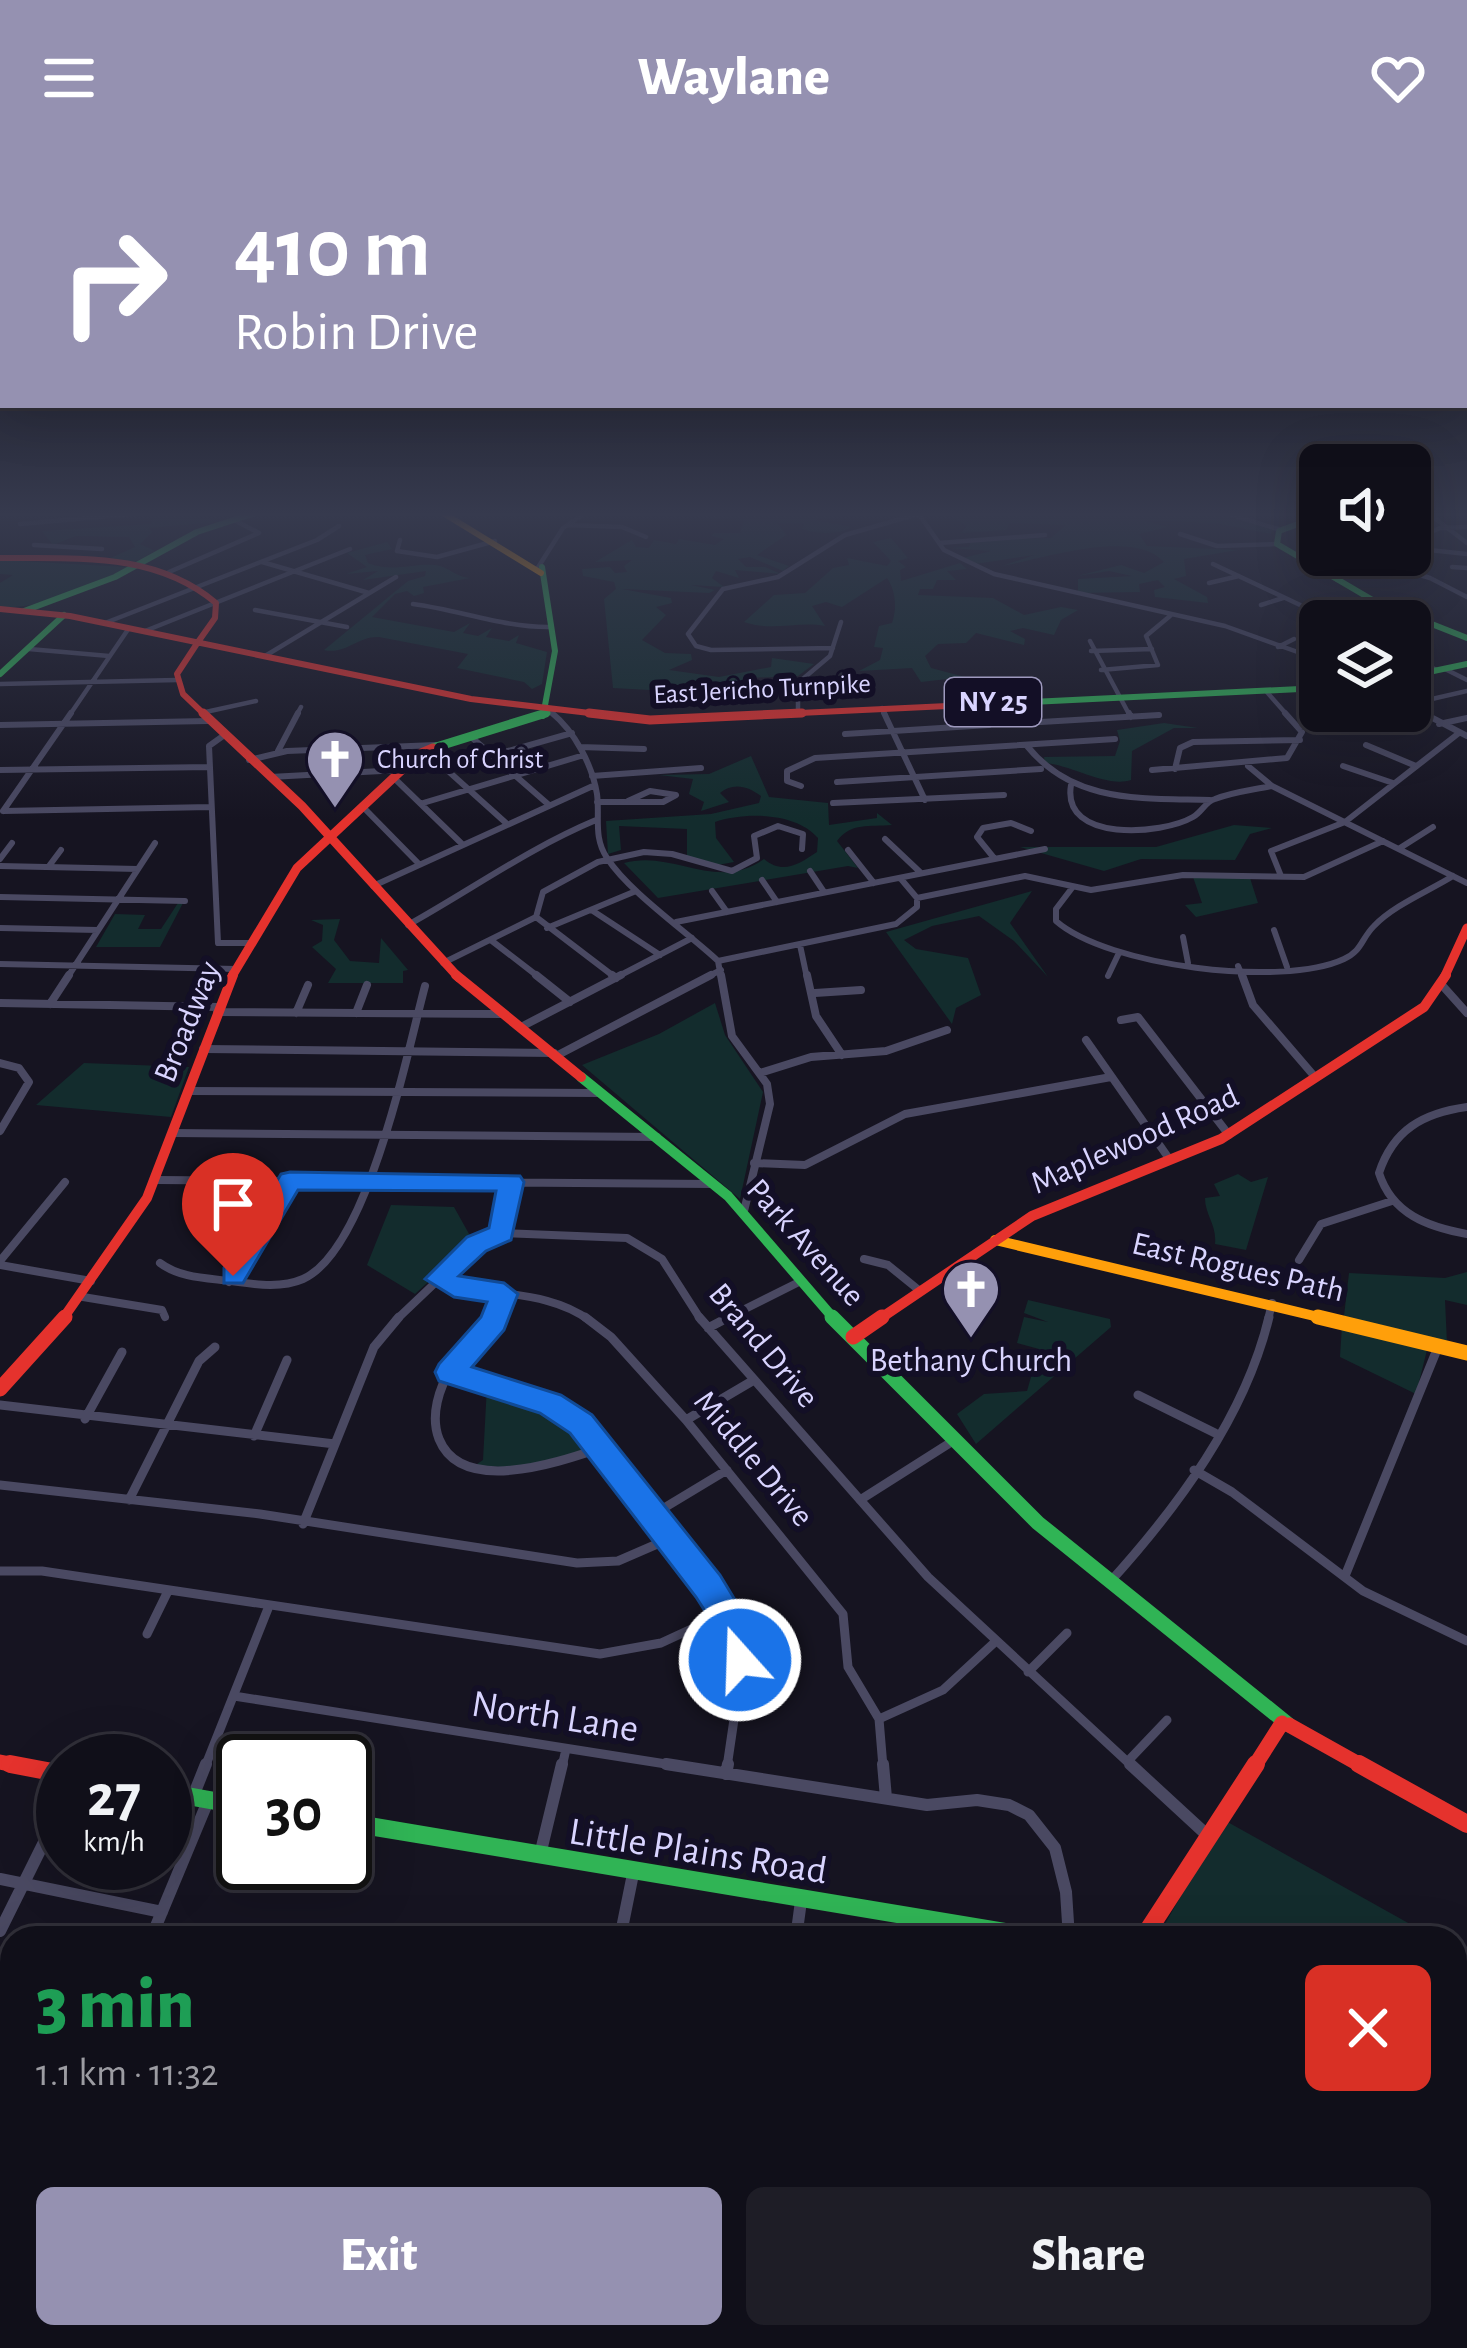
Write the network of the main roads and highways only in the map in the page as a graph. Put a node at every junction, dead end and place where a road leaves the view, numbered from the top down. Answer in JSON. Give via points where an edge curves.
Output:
{"nodes":[{"id":1,"x":64,"y":615,"type":"edge"},
{"id":2,"x":66,"y":615,"type":"edge"},
{"id":3,"x":215,"y":615,"type":"edge"},
{"id":4,"x":549,"y":615,"type":"edge"},
{"id":5,"x":1408,"y":615,"type":"edge"},
{"id":6,"x":176,"y":638,"type":"junction"},
{"id":7,"x":1467,"y":638,"type":"edge"},
{"id":8,"x":205,"y":640,"type":"junction"},
{"id":9,"x":188,"y":654,"type":"junction"},
{"id":10,"x":1467,"y":664,"type":"edge"},
{"id":11,"x":1431,"y":671,"type":"edge"},
{"id":12,"x":0,"y":674,"type":"edge"},
{"id":13,"x":1299,"y":689,"type":"edge"},
{"id":14,"x":548,"y":709,"type":"junction"},
{"id":15,"x":329,"y":836,"type":"junction"},
{"id":16,"x":1467,"y":928,"type":"edge"},
{"id":17,"x":1021,"y":1222,"type":"junction"},
{"id":18,"x":995,"y":1240,"type":"junction"},
{"id":19,"x":1031,"y":1248,"type":"junction"},
{"id":20,"x":854,"y":1337,"type":"junction"},
{"id":21,"x":1467,"y":1353,"type":"edge"},
{"id":22,"x":0,"y":1389,"type":"edge"},
{"id":23,"x":1282,"y":1723,"type":"junction"},
{"id":24,"x":0,"y":1762,"type":"edge"},
{"id":25,"x":36,"y":1769,"type":"edge"},
{"id":26,"x":1467,"y":1824,"type":"edge"},
{"id":27,"x":372,"y":1827,"type":"edge"},
{"id":28,"x":965,"y":1926,"type":"edge"},
{"id":29,"x":1151,"y":1926,"type":"edge"}],
"edges":[{"from":1,"to":12,"type":"main road"},
{"from":2,"to":6,"type":"main road","name":"East Jericho Turnpike","number":"NY 25"},
{"from":3,"to":8,"type":"main road"},
{"from":4,"to":14,"type":"main road","via":[[556,652]]},
{"from":5,"to":7,"type":"main road"},
{"from":6,"to":8,"type":"main road","name":"East Jericho Turnpike","number":"NY 25"},
{"from":6,"to":9,"type":"main road","via":[[189,645]]},
{"from":8,"to":9,"type":"main road"},
{"from":8,"to":14,"type":"main road","name":"East Jericho Turnpike","number":"NY 25"},
{"from":9,"to":15,"type":"main road","name":"Park Avenue","via":[[177,680],[205,717]]},
{"from":10,"to":11,"type":"main road"},
{"from":13,"to":14,"type":"main road","name":"East Jericho Turnpike","number":"NY 25","via":[[671,721]]},
{"from":14,"to":15,"type":"main road","name":"Broadway","via":[[430,748]]},
{"from":15,"to":20,"type":"main road","name":"Park Avenue","via":[[442,964],[744,1211],[797,1283]]},
{"from":15,"to":22,"type":"main road","name":"Broadway","via":[[294,872],[236,969],[156,1180],[83,1297]]},
{"from":16,"to":17,"type":"main road","name":"Maplewood Road","via":[[1424,1007],[1228,1135]]},
{"from":17,"to":18,"type":"main road","name":"Maplewood Road"},
{"from":17,"to":19,"type":"main road","via":[[1017,1235]]},
{"from":18,"to":19,"type":"main road","name":"East Rogues Path"},
{"from":18,"to":20,"type":"main road","name":"Maplewood Road"},
{"from":19,"to":21,"type":"main road","name":"East Rogues Path"},
{"from":20,"to":23,"type":"main road","name":"Park Avenue","via":[[1108,1584]]},
{"from":23,"to":26,"type":"main road","name":"Park Avenue"},
{"from":23,"to":29,"type":"main road"},
{"from":24,"to":25,"type":"main road"},
{"from":27,"to":28,"type":"main road","name":"Little Plains Road"}]}
